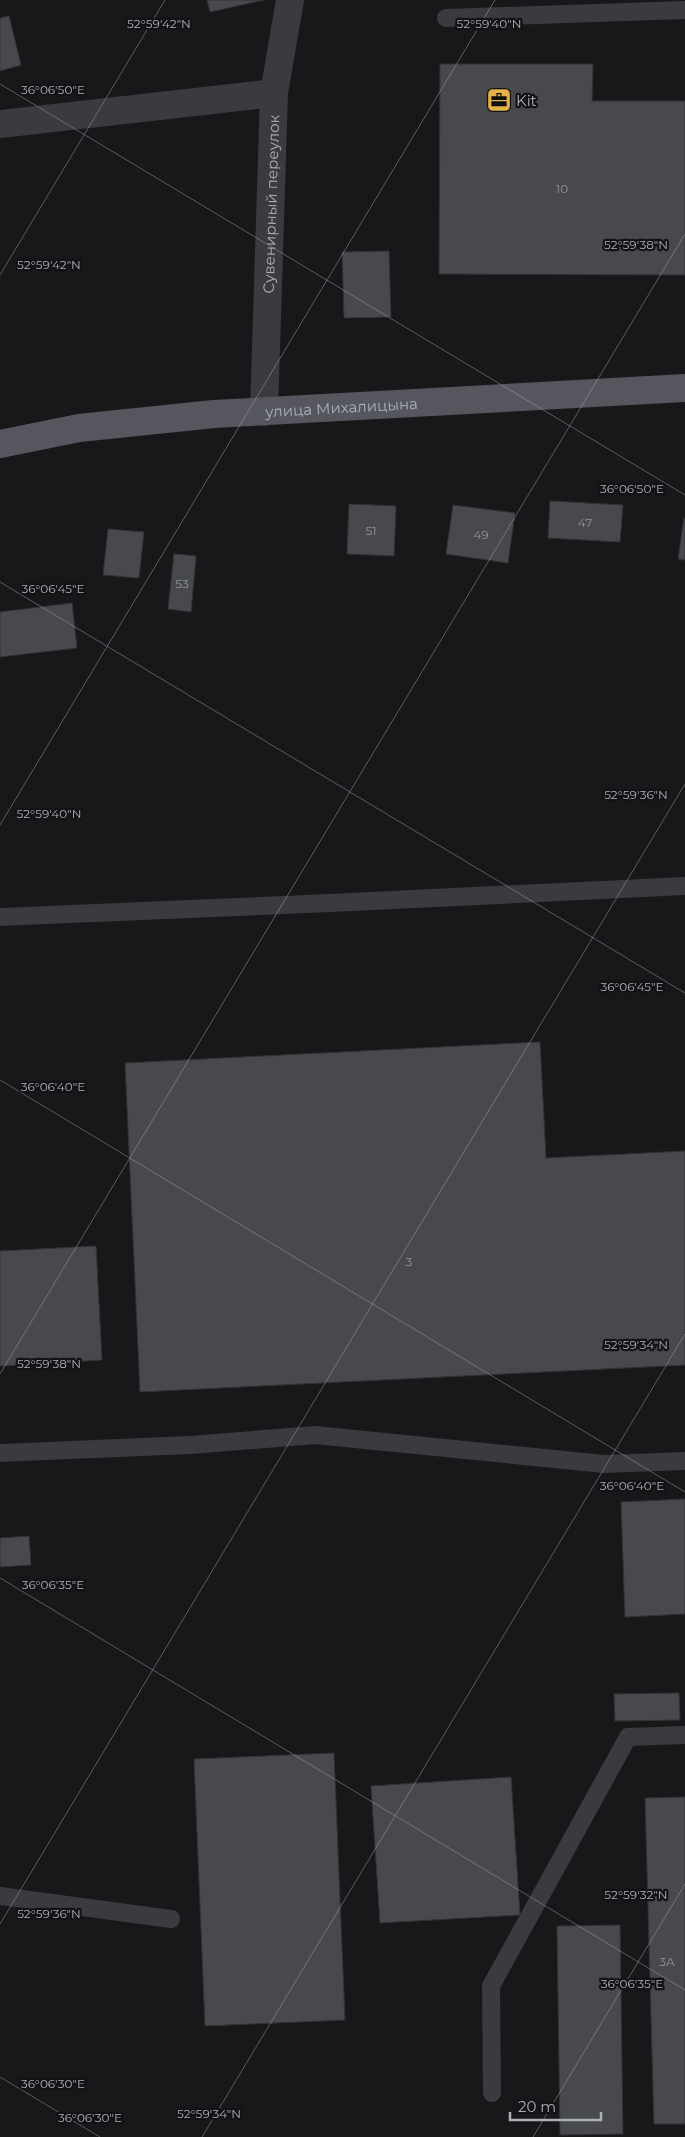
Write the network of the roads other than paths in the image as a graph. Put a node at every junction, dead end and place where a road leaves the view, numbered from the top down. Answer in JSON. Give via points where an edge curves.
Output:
{"nodes":[{"id":1,"x":290,"y":0,"type":"edge"},
{"id":2,"x":685,"y":10,"type":"edge"},
{"id":3,"x":446,"y":18,"type":"dead end"},
{"id":4,"x":274,"y":93,"type":"junction"},
{"id":5,"x":0,"y":124,"type":"edge"},
{"id":6,"x":685,"y":388,"type":"edge"},
{"id":7,"x":264,"y":412,"type":"junction"},
{"id":8,"x":0,"y":444,"type":"edge"},
{"id":9,"x":685,"y":886,"type":"edge"},
{"id":10,"x":0,"y":917,"type":"edge"},
{"id":11,"x":0,"y":1453,"type":"edge"},
{"id":12,"x":685,"y":1461,"type":"edge"},
{"id":13,"x":685,"y":1735,"type":"edge"},
{"id":14,"x":0,"y":1896,"type":"edge"},
{"id":15,"x":171,"y":1919,"type":"dead end"},
{"id":16,"x":492,"y":2093,"type":"dead end"}],
"edges":[{"from":1,"to":4,"type":"street","name":"Сувенирный переулок"},
{"from":2,"to":3,"type":"lane"},
{"from":4,"to":5,"type":"street"},
{"from":4,"to":7,"type":"street","name":"Сувенирный переулок"},
{"from":6,"to":7,"type":"main road","name":"улица Михалицына"},
{"from":7,"to":8,"type":"main road","name":"улица Михалицына","via":[[79,428]]},
{"from":9,"to":10,"type":"lane"},
{"from":11,"to":12,"type":"lane","via":[[190,1445],[315,1435],[604,1464]]},
{"from":13,"to":16,"type":"lane","via":[[628,1737],[491,1986]]},
{"from":14,"to":15,"type":"lane"}]}
